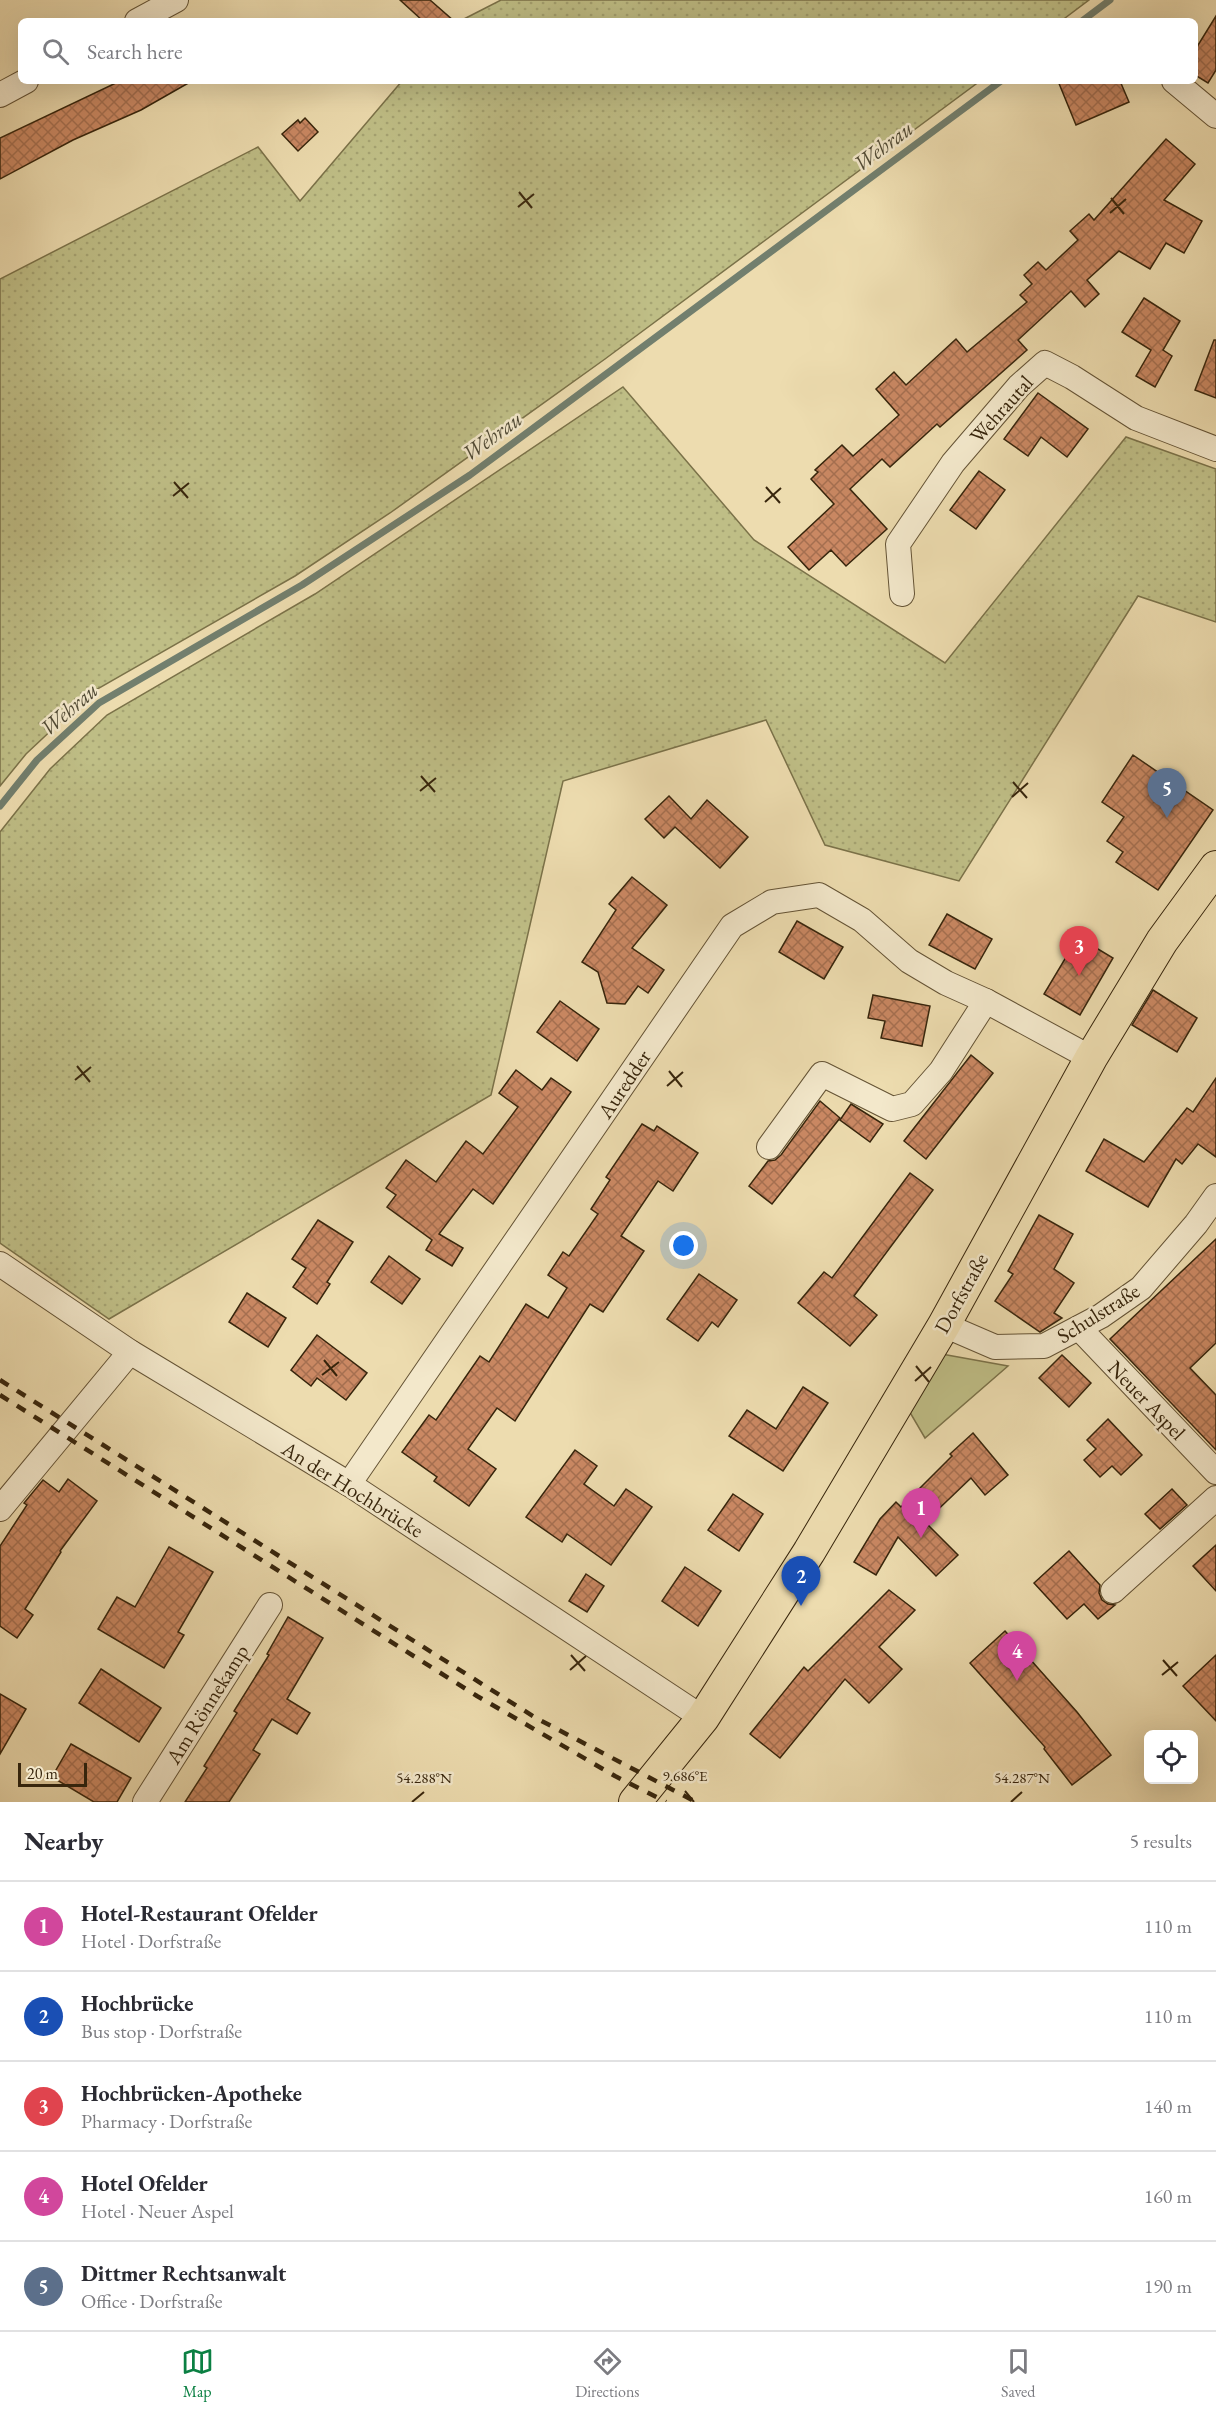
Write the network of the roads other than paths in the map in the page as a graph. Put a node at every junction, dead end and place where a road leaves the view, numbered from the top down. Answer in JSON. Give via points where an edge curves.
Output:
{"nodes":[{"id":1,"x":176,"y":0,"type":"edge"},
{"id":2,"x":143,"y":18,"type":"edge"},
{"id":3,"x":20,"y":84,"type":"edge"},
{"id":4,"x":1178,"y":84,"type":"edge"},
{"id":5,"x":0,"y":95,"type":"edge"},
{"id":6,"x":1216,"y":116,"type":"edge"},
{"id":7,"x":1216,"y":449,"type":"edge"},
{"id":8,"x":902,"y":594,"type":"dead end"},
{"id":9,"x":1216,"y":867,"type":"edge"},
{"id":10,"x":986,"y":1001,"type":"junction"},
{"id":11,"x":1091,"y":1058,"type":"junction"},
{"id":12,"x":769,"y":1148,"type":"dead end"},
{"id":13,"x":1216,"y":1196,"type":"edge"},
{"id":14,"x":0,"y":1264,"type":"edge"},
{"id":15,"x":944,"y":1325,"type":"junction"},
{"id":16,"x":1079,"y":1328,"type":"junction"},
{"id":17,"x":130,"y":1352,"type":"junction"},
{"id":18,"x":1216,"y":1472,"type":"edge"},
{"id":19,"x":349,"y":1484,"type":"junction"},
{"id":20,"x":1216,"y":1498,"type":"edge"},
{"id":21,"x":0,"y":1509,"type":"edge"},
{"id":22,"x":1113,"y":1591,"type":"dead end"},
{"id":23,"x":270,"y":1605,"type":"dead end"},
{"id":24,"x":703,"y":1718,"type":"junction"},
{"id":25,"x":145,"y":1802,"type":"edge"},
{"id":26,"x":635,"y":1802,"type":"edge"}],
"edges":[{"from":1,"to":2,"type":"street"},
{"from":3,"to":5,"type":"street"},
{"from":4,"to":6,"type":"street"},
{"from":7,"to":8,"type":"street","name":"Wehrautal","via":[[1136,418],[1045,363],[1018,386],[953,463],[898,544]]},
{"from":9,"to":11,"type":"main road","name":"Dorfstraße","via":[[1162,941]]},
{"from":10,"to":11,"type":"street","name":"Auredder"},
{"from":10,"to":12,"type":"street","via":[[941,1071],[912,1104],[892,1109],[822,1074]]},
{"from":10,"to":19,"type":"street","name":"Auredder","via":[[909,961],[862,920],[819,895],[772,902],[732,926]]},
{"from":11,"to":15,"type":"main road","name":"Dorfstraße"},
{"from":13,"to":16,"type":"street","name":"Schulstraße","via":[[1141,1288]]},
{"from":14,"to":17,"type":"street","name":"An der Hochbrücke"},
{"from":15,"to":16,"type":"street","name":"Schulstraße","via":[[995,1347],[1044,1347]]},
{"from":15,"to":24,"type":"main road","name":"Dorfstraße","via":[[847,1490]]},
{"from":16,"to":18,"type":"street","name":"Neuer Aspel"},
{"from":17,"to":19,"type":"street","name":"An der Hochbrücke"},
{"from":17,"to":21,"type":"street"},
{"from":19,"to":24,"type":"street","name":"An der Hochbrücke"},
{"from":20,"to":22,"type":"street"},
{"from":23,"to":25,"type":"street","name":"Am Rönnekamp"},
{"from":24,"to":26,"type":"main road","name":"Dorfstraße"}]}
